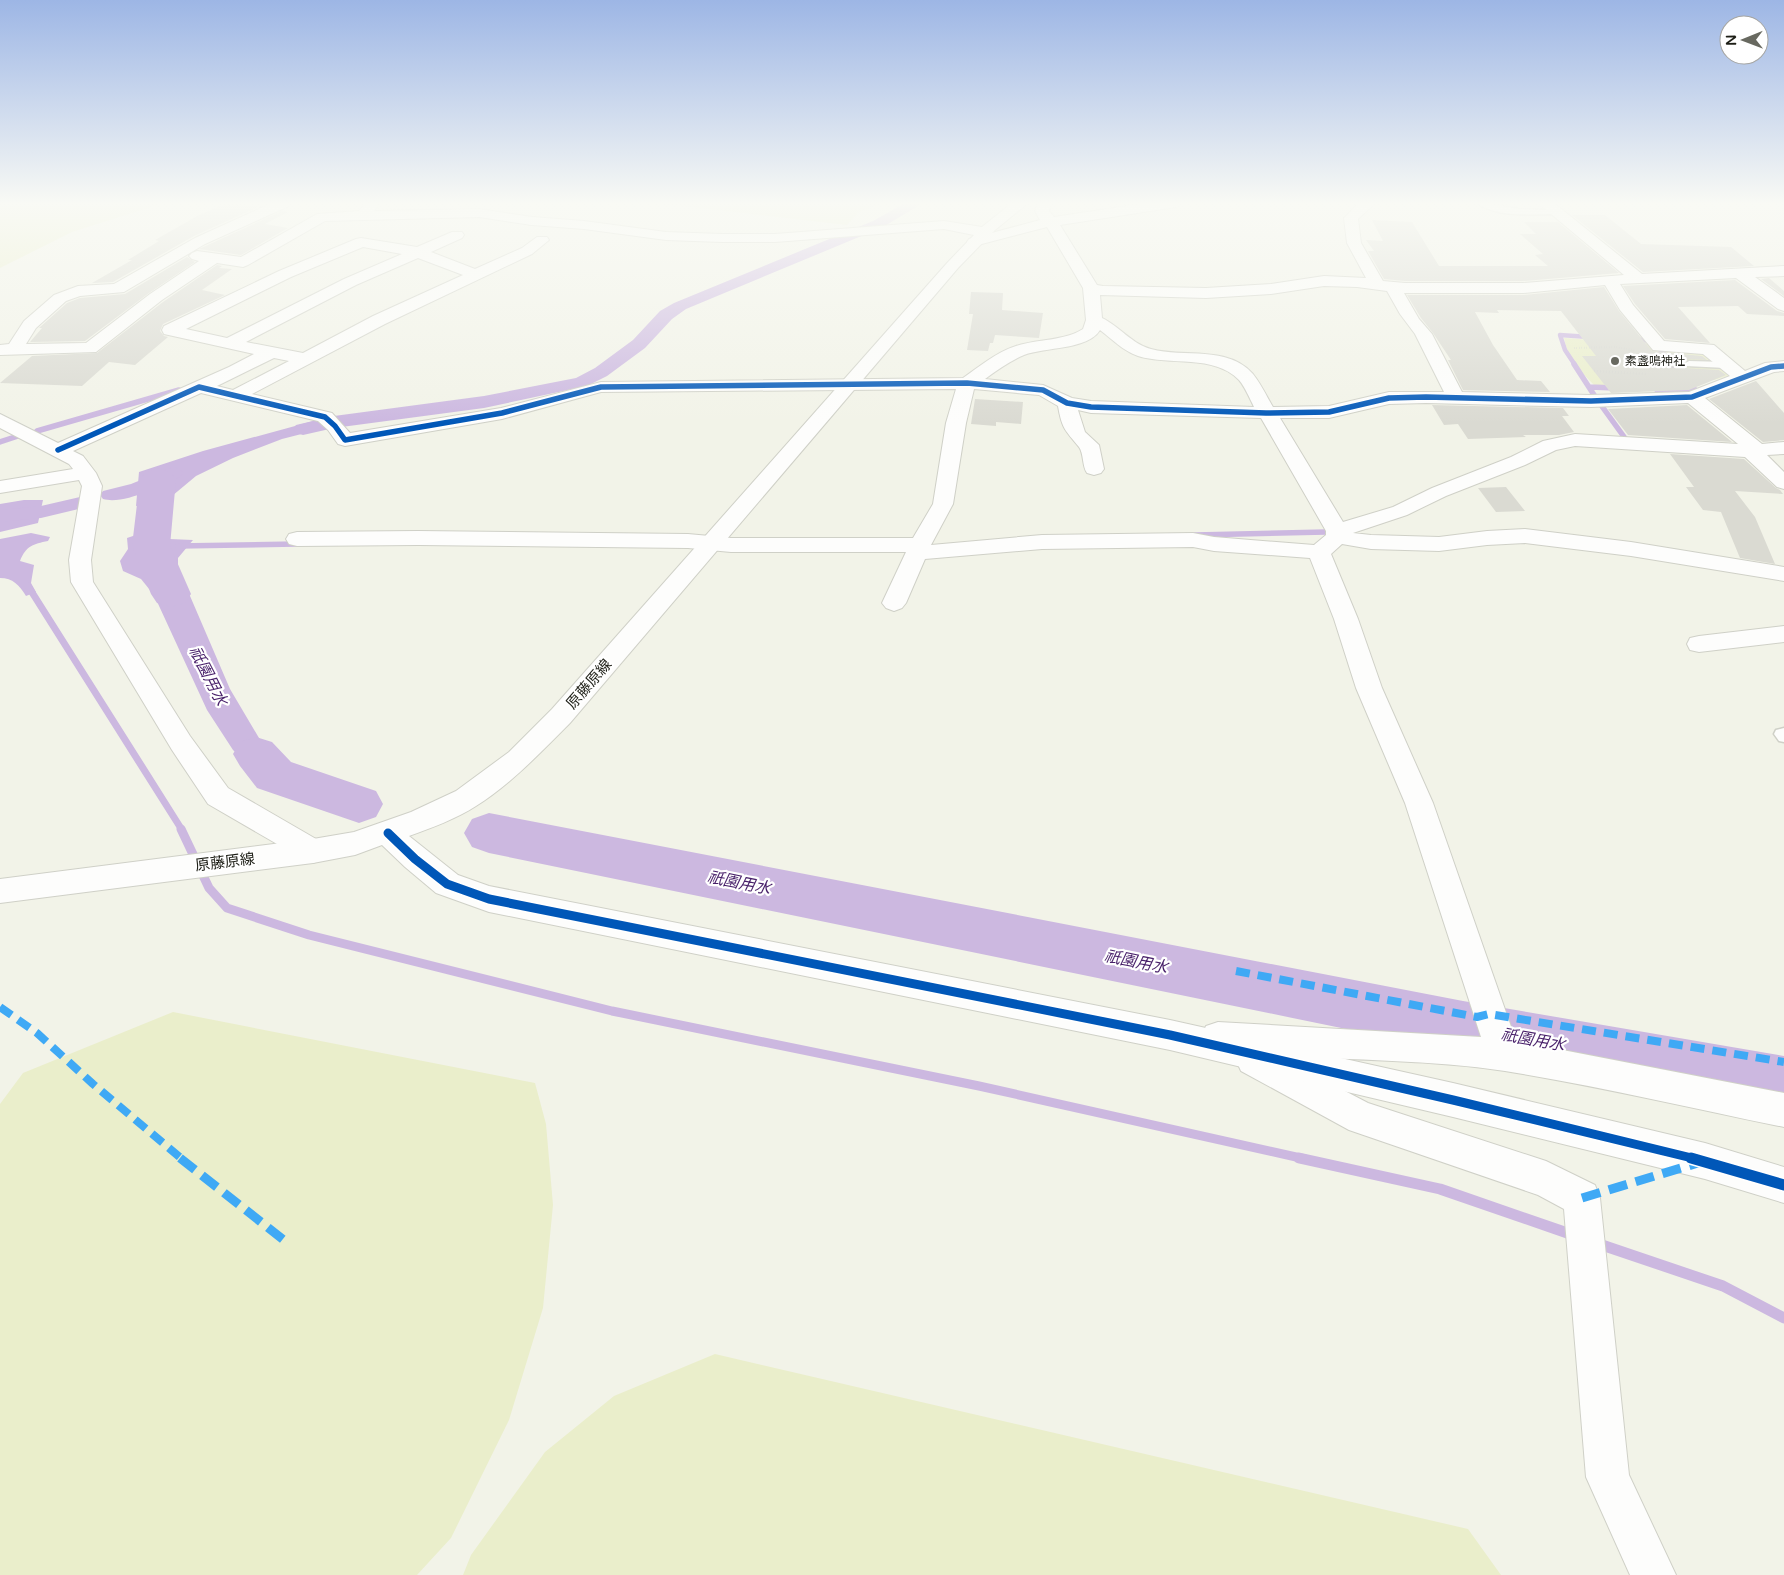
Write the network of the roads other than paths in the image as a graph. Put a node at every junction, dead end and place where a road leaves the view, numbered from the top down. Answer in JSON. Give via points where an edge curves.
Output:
{"nodes":[{"id":1,"x":139,"y":276,"type":"edge"},
{"id":2,"x":186,"y":276,"type":"edge"},
{"id":3,"x":280,"y":276,"type":"edge"},
{"id":4,"x":362,"y":276,"type":"edge"},
{"id":5,"x":473,"y":276,"type":"edge"},
{"id":6,"x":945,"y":276,"type":"edge"},
{"id":7,"x":1084,"y":276,"type":"edge"},
{"id":8,"x":1379,"y":276,"type":"edge"},
{"id":9,"x":1636,"y":276,"type":"edge"},
{"id":10,"x":1690,"y":276,"type":"edge"},
{"id":11,"x":1743,"y":276,"type":"edge"},
{"id":12,"x":1639,"y":279,"type":"junction"},
{"id":13,"x":1610,"y":280,"type":"junction"},
{"id":14,"x":1386,"y":286,"type":"junction"},
{"id":15,"x":1091,"y":288,"type":"junction"},
{"id":16,"x":1784,"y":306,"type":"edge"},
{"id":17,"x":1094,"y":320,"type":"junction"},
{"id":18,"x":231,"y":343,"type":"junction"},
{"id":19,"x":7,"y":349,"type":"edge"},
{"id":20,"x":271,"y":352,"type":"junction"},
{"id":21,"x":305,"y":359,"type":"junction"},
{"id":22,"x":1656,"y":363,"type":"road end"},
{"id":23,"x":1673,"y":363,"type":"dead end"},
{"id":24,"x":1689,"y":364,"type":"dead end"},
{"id":25,"x":1726,"y":364,"type":"junction"},
{"id":26,"x":1778,"y":367,"type":"edge"},
{"id":27,"x":1743,"y":378,"type":"junction"},
{"id":28,"x":967,"y":383,"type":"junction"},
{"id":29,"x":850,"y":385,"type":"junction"},
{"id":30,"x":199,"y":387,"type":"junction"},
{"id":31,"x":237,"y":396,"type":"junction"},
{"id":32,"x":1692,"y":397,"type":"junction"},
{"id":33,"x":1456,"y":398,"type":"junction"},
{"id":34,"x":1068,"y":403,"type":"junction"},
{"id":35,"x":1266,"y":413,"type":"junction"},
{"id":36,"x":0,"y":420,"type":"edge"},
{"id":37,"x":1753,"y":448,"type":"junction"},
{"id":38,"x":1784,"y":448,"type":"edge"},
{"id":39,"x":58,"y":450,"type":"junction"},
{"id":40,"x":1094,"y":469,"type":"dead end"},
{"id":41,"x":86,"y":474,"type":"junction"},
{"id":42,"x":1784,"y":483,"type":"edge"},
{"id":43,"x":0,"y":487,"type":"edge"},
{"id":44,"x":297,"y":539,"type":"dead end"},
{"id":45,"x":1331,"y":540,"type":"junction"},
{"id":46,"x":710,"y":543,"type":"junction"},
{"id":47,"x":919,"y":549,"type":"junction"},
{"id":48,"x":1784,"y":574,"type":"edge"},
{"id":49,"x":894,"y":603,"type":"dead end"},
{"id":50,"x":1784,"y":634,"type":"edge"},
{"id":51,"x":1699,"y":644,"type":"dead end"},
{"id":52,"x":388,"y":833,"type":"junction"},
{"id":53,"x":314,"y":851,"type":"junction"},
{"id":54,"x":0,"y":892,"type":"edge"},
{"id":55,"x":1170,"y":1035,"type":"junction"},
{"id":56,"x":1498,"y":1040,"type":"junction"},
{"id":57,"x":1233,"y":1049,"type":"junction"},
{"id":58,"x":1784,"y":1110,"type":"edge"},
{"id":59,"x":1784,"y":1185,"type":"edge"},
{"id":60,"x":1653,"y":1575,"type":"edge"}],
"edges":[{"from":1,"to":19,"type":"street","via":[[118,289],[78,290],[60,298]]},
{"from":2,"to":19,"type":"street","via":[[90,348]]},
{"from":3,"to":18,"type":"street","via":[[170,330]]},
{"from":4,"to":18,"type":"street"},
{"from":5,"to":21,"type":"street"},
{"from":6,"to":29,"type":"street","name":"原藤原線"},
{"from":7,"to":15,"type":"street"},
{"from":8,"to":14,"type":"street"},
{"from":9,"to":12,"type":"street"},
{"from":10,"to":12,"type":"street"},
{"from":11,"to":16,"type":"street"},
{"from":12,"to":13,"type":"street"},
{"from":13,"to":14,"type":"street","via":[[1523,288]]},
{"from":13,"to":25,"type":"street","via":[[1626,307],[1659,346],[1708,349]]},
{"from":14,"to":15,"type":"street","via":[[1324,281],[1271,289],[1206,293],[1102,291]]},
{"from":14,"to":33,"type":"street","via":[[1423,331]]},
{"from":15,"to":17,"type":"street"},
{"from":17,"to":28,"type":"street","via":[[1091,331],[1080,338],[1021,350]]},
{"from":17,"to":35,"type":"street","via":[[1108,326],[1132,348],[1228,365],[1246,377]]},
{"from":18,"to":20,"type":"street"},
{"from":20,"to":21,"type":"street"},
{"from":20,"to":30,"type":"street"},
{"from":21,"to":31,"type":"street"},
{"from":22,"to":23,"type":"lane"},
{"from":24,"to":25,"type":"lane"},
{"from":25,"to":26,"type":"street"},
{"from":25,"to":27,"type":"street"},
{"from":26,"to":27,"type":"street"},
{"from":27,"to":32,"type":"street"},
{"from":28,"to":29,"type":"street"},
{"from":28,"to":34,"type":"street","via":[[1042,390]]},
{"from":28,"to":47,"type":"street","via":[[956,423],[943,504]]},
{"from":29,"to":31,"type":"street","via":[[601,387],[502,413],[345,440],[331,423]]},
{"from":29,"to":46,"type":"street","name":"原藤原線"},
{"from":30,"to":31,"type":"street"},
{"from":30,"to":39,"type":"street"},
{"from":32,"to":33,"type":"street","via":[[1591,401]]},
{"from":32,"to":37,"type":"street"},
{"from":33,"to":35,"type":"street","via":[[1388,398],[1329,412]]},
{"from":34,"to":35,"type":"street","via":[[1091,407]]},
{"from":34,"to":40,"type":"street","via":[[1070,423],[1082,442],[1089,445]]},
{"from":35,"to":45,"type":"street"},
{"from":36,"to":39,"type":"street"},
{"from":37,"to":38,"type":"street"},
{"from":37,"to":42,"type":"street"},
{"from":37,"to":45,"type":"street","via":[[1575,440],[1550,445]]},
{"from":39,"to":41,"type":"street","via":[[76,460]]},
{"from":41,"to":43,"type":"street"},
{"from":41,"to":53,"type":"street","via":[[92,486],[80,560],[82,582],[181,743],[218,796]]},
{"from":44,"to":46,"type":"street"},
{"from":45,"to":47,"type":"street","via":[[1214,544],[1193,540],[1042,542]]},
{"from":45,"to":48,"type":"street","via":[[1439,544],[1525,536]]},
{"from":45,"to":56,"type":"street","via":[[1346,618],[1369,688],[1420,803]]},
{"from":46,"to":47,"type":"street"},
{"from":46,"to":52,"type":"street","name":"原藤原線","via":[[561,716],[518,759],[466,799]]},
{"from":47,"to":49,"type":"street"},
{"from":50,"to":51,"type":"street"},
{"from":52,"to":53,"type":"street","name":"原藤原線"},
{"from":52,"to":55,"type":"street","via":[[447,884],[489,899]]},
{"from":53,"to":54,"type":"street","name":"原藤原線"},
{"from":55,"to":56,"type":"street","via":[[1439,1049]]},
{"from":55,"to":57,"type":"street"},
{"from":56,"to":58,"type":"street","via":[[1614,1075]]},
{"from":57,"to":59,"type":"street","via":[[1705,1161]]},
{"from":57,"to":60,"type":"street","via":[[1361,1118],[1546,1179],[1582,1198],[1608,1477]]}]}
